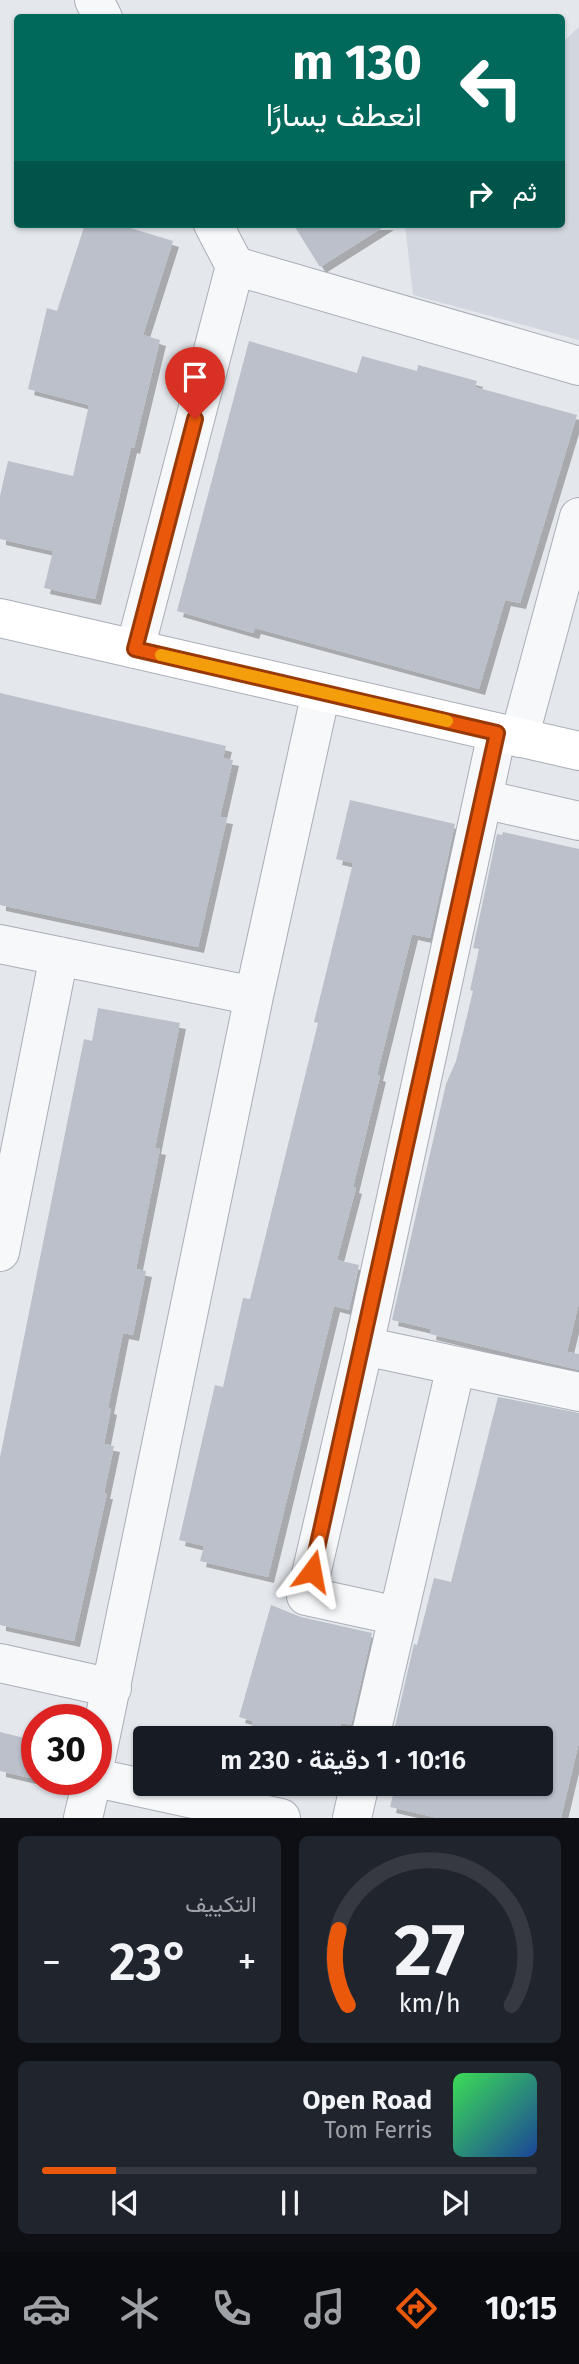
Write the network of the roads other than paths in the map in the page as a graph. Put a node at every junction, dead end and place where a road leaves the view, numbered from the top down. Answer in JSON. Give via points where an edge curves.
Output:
{"nodes":[{"id":1,"x":215,"y":228,"type":"edge"},
{"id":2,"x":235,"y":266,"type":"junction"},
{"id":3,"x":579,"y":366,"type":"edge"},
{"id":4,"x":579,"y":517,"type":"edge"},
{"id":5,"x":0,"y":618,"type":"edge"},
{"id":6,"x":135,"y":649,"type":"junction"},
{"id":7,"x":321,"y":692,"type":"junction"},
{"id":8,"x":508,"y":735,"type":"junction"},
{"id":9,"x":579,"y":751,"type":"edge"},
{"id":10,"x":483,"y":799,"type":"junction"},
{"id":11,"x":579,"y":821,"type":"edge"},
{"id":12,"x":0,"y":944,"type":"edge"},
{"id":13,"x":59,"y":956,"type":"junction"},
{"id":14,"x":254,"y":996,"type":"junction"},
{"id":15,"x":0,"y":1252,"type":"edge"},
{"id":16,"x":364,"y":1346,"type":"junction"},
{"id":17,"x":456,"y":1366,"type":"junction"},
{"id":18,"x":579,"y":1392,"type":"edge"},
{"id":19,"x":398,"y":1616,"type":"junction"},
{"id":20,"x":0,"y":1663,"type":"edge"},
{"id":21,"x":112,"y":1688,"type":"junction"},
{"id":22,"x":108,"y":1704,"type":"edge"},
{"id":23,"x":373,"y":1726,"type":"edge"},
{"id":24,"x":112,"y":1783,"type":"edge"},
{"id":25,"x":89,"y":1795,"type":"edge"},
{"id":26,"x":357,"y":1796,"type":"edge"},
{"id":27,"x":83,"y":1818,"type":"edge"},
{"id":28,"x":281,"y":1818,"type":"edge"},
{"id":29,"x":352,"y":1818,"type":"edge"}],
"edges":[{"from":1,"to":2,"type":"street"},
{"from":2,"to":3,"type":"street"},
{"from":2,"to":6,"type":"street"},
{"from":4,"to":8,"type":"street"},
{"from":5,"to":6,"type":"main road"},
{"from":6,"to":7,"type":"main road"},
{"from":7,"to":8,"type":"main road"},
{"from":7,"to":14,"type":"street"},
{"from":8,"to":9,"type":"main road"},
{"from":8,"to":10,"type":"street"},
{"from":10,"to":11,"type":"street"},
{"from":10,"to":16,"type":"street"},
{"from":12,"to":13,"type":"street"},
{"from":13,"to":14,"type":"street"},
{"from":13,"to":15,"type":"street"},
{"from":14,"to":21,"type":"street"},
{"from":16,"to":17,"type":"street"},
{"from":16,"to":19,"type":"street","via":[[306,1596]]},
{"from":17,"to":18,"type":"street"},
{"from":17,"to":19,"type":"street"},
{"from":19,"to":23,"type":"street"},
{"from":20,"to":21,"type":"street"},
{"from":21,"to":22,"type":"street"},
{"from":24,"to":28,"type":"street"},
{"from":25,"to":27,"type":"street"},
{"from":26,"to":29,"type":"street"}]}
